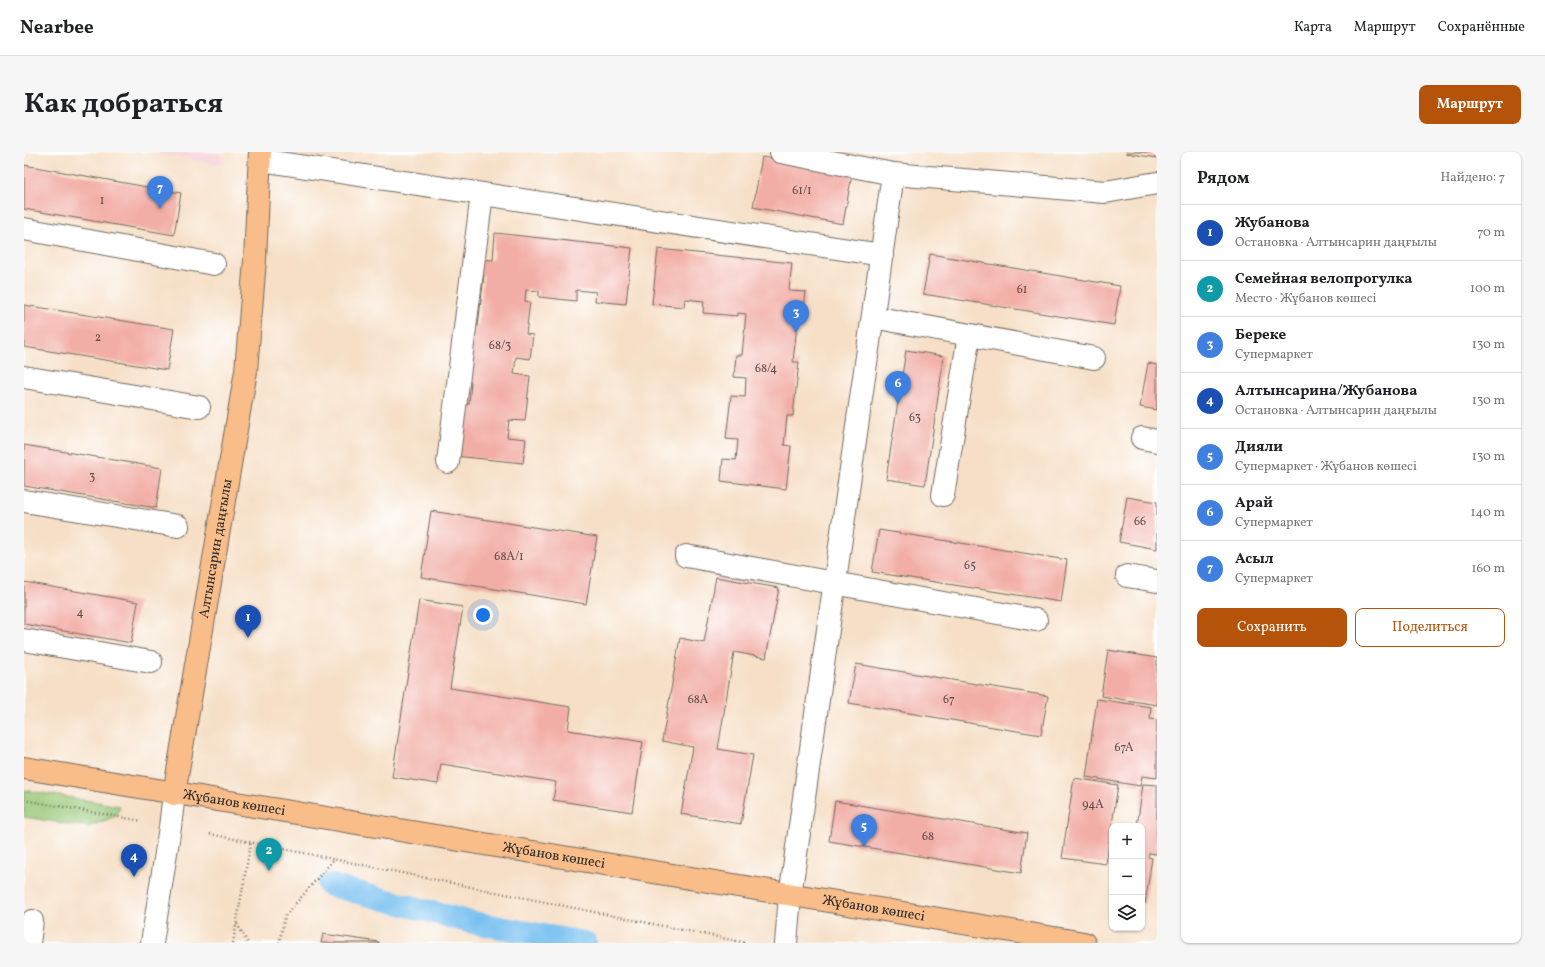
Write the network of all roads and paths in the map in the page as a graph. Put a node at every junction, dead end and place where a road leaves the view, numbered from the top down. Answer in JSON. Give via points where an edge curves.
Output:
{"nodes":[{"id":1,"x":781,"y":152,"type":"edge"},
{"id":2,"x":260,"y":156,"type":"edge"},
{"id":3,"x":893,"y":174,"type":"junction"},
{"id":4,"x":1157,"y":183,"type":"edge"},
{"id":5,"x":482,"y":194,"type":"junction"},
{"id":6,"x":24,"y":229,"type":"edge"},
{"id":7,"x":882,"y":256,"type":"junction"},
{"id":8,"x":214,"y":264,"type":"dead end"},
{"id":9,"x":873,"y":316,"type":"junction"},
{"id":10,"x":969,"y":334,"type":"junction"},
{"id":11,"x":1094,"y":358,"type":"dead end"},
{"id":12,"x":24,"y":377,"type":"edge"},
{"id":13,"x":199,"y":407,"type":"dead end"},
{"id":14,"x":448,"y":462,"type":"dead end"},
{"id":15,"x":943,"y":495,"type":"dead end"},
{"id":16,"x":24,"y":500,"type":"edge"},
{"id":17,"x":178,"y":526,"type":"dead end"},
{"id":18,"x":686,"y":556,"type":"dead end"},
{"id":19,"x":1128,"y":576,"type":"dead end"},
{"id":20,"x":1157,"y":581,"type":"edge"},
{"id":21,"x":835,"y":584,"type":"junction"},
{"id":22,"x":1036,"y":620,"type":"dead end"},
{"id":23,"x":24,"y":640,"type":"edge"},
{"id":24,"x":151,"y":662,"type":"dead end"},
{"id":25,"x":24,"y":768,"type":"edge"},
{"id":26,"x":174,"y":794,"type":"junction"},
{"id":27,"x":24,"y":800,"type":"edge"},
{"id":28,"x":142,"y":821,"type":"dead end"},
{"id":29,"x":210,"y":834,"type":"dead end"},
{"id":30,"x":251,"y":841,"type":"junction"},
{"id":31,"x":335,"y":858,"type":"junction"},
{"id":32,"x":790,"y":896,"type":"junction"},
{"id":33,"x":32,"y":921,"type":"dead end"},
{"id":34,"x":237,"y":924,"type":"junction"},
{"id":35,"x":29,"y":943,"type":"edge"},
{"id":36,"x":152,"y":943,"type":"edge"},
{"id":37,"x":234,"y":943,"type":"edge"},
{"id":38,"x":248,"y":943,"type":"edge"},
{"id":39,"x":279,"y":943,"type":"edge"},
{"id":40,"x":747,"y":943,"type":"edge"},
{"id":41,"x":786,"y":943,"type":"edge"},
{"id":42,"x":1084,"y":943,"type":"edge"}],
"edges":[{"from":1,"to":3,"type":"street"},
{"from":2,"to":5,"type":"street"},
{"from":2,"to":26,"type":"main road","name":"Алтынсарин даңғылы","via":[[246,371]]},
{"from":3,"to":4,"type":"street","via":[[1105,192]]},
{"from":3,"to":7,"type":"street"},
{"from":5,"to":7,"type":"street"},
{"from":5,"to":14,"type":"street"},
{"from":6,"to":8,"type":"street"},
{"from":7,"to":9,"type":"street"},
{"from":9,"to":10,"type":"street"},
{"from":9,"to":21,"type":"street"},
{"from":10,"to":11,"type":"street"},
{"from":10,"to":15,"type":"street"},
{"from":12,"to":13,"type":"street"},
{"from":16,"to":17,"type":"street"},
{"from":18,"to":21,"type":"street"},
{"from":19,"to":20,"type":"street"},
{"from":21,"to":22,"type":"street"},
{"from":21,"to":32,"type":"street"},
{"from":23,"to":24,"type":"street"},
{"from":25,"to":26,"type":"main road","name":"Жұбанов көшесі"},
{"from":26,"to":32,"type":"main road","name":"Жұбанов көшесі"},
{"from":26,"to":36,"type":"street","name":"Алтынсарин даңғылы"},
{"from":27,"to":28,"type":"path"},
{"from":29,"to":30,"type":"path"},
{"from":30,"to":31,"type":"path"},
{"from":30,"to":34,"type":"path"},
{"from":31,"to":39,"type":"path","via":[[285,916]]},
{"from":31,"to":40,"type":"path"},
{"from":32,"to":41,"type":"street"},
{"from":32,"to":42,"type":"main road","name":"Жұбанов көшесі"},
{"from":33,"to":35,"type":"street"},
{"from":34,"to":37,"type":"path"},
{"from":34,"to":38,"type":"path"}]}
